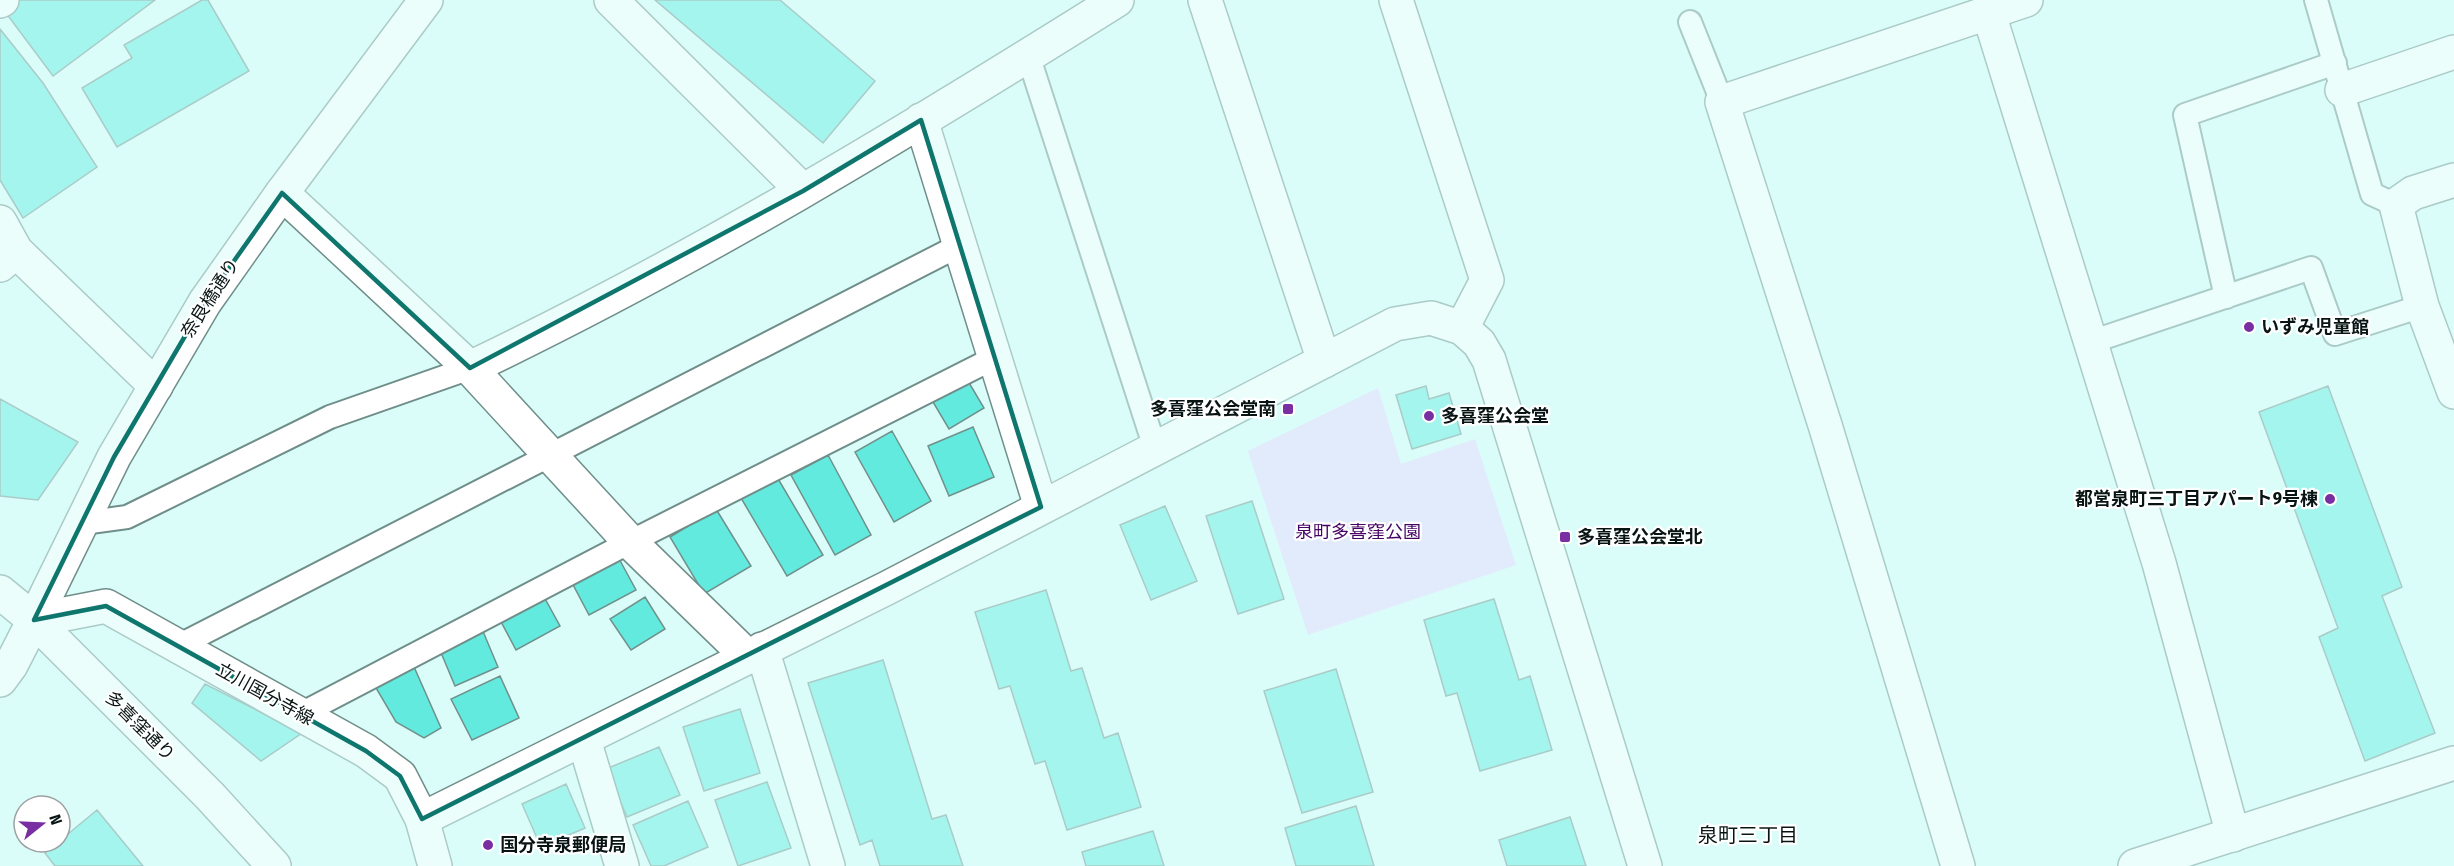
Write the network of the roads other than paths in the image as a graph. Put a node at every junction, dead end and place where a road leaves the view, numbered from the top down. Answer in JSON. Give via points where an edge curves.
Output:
{"nodes":[{"id":1,"x":426,"y":0,"type":"edge"},
{"id":2,"x":611,"y":0,"type":"edge"},
{"id":3,"x":1117,"y":0,"type":"edge"},
{"id":4,"x":1205,"y":0,"type":"edge"},
{"id":5,"x":2026,"y":0,"type":"edge"},
{"id":6,"x":2316,"y":0,"type":"edge"},
{"id":7,"x":1404,"y":4,"type":"edge"},
{"id":8,"x":1989,"y":14,"type":"junction"},
{"id":9,"x":1690,"y":22,"type":"dead end"},
{"id":10,"x":2454,"y":52,"type":"edge"},
{"id":11,"x":1028,"y":55,"type":"junction"},
{"id":12,"x":2338,"y":77,"type":"junction"},
{"id":13,"x":1722,"y":102,"type":"junction"},
{"id":14,"x":921,"y":120,"type":"junction"},
{"id":15,"x":2454,"y":180,"type":"edge"},
{"id":16,"x":803,"y":191,"type":"junction"},
{"id":17,"x":282,"y":193,"type":"junction"},
{"id":18,"x":2396,"y":205,"type":"junction"},
{"id":19,"x":0,"y":222,"type":"edge"},
{"id":20,"x":960,"y":245,"type":"junction"},
{"id":21,"x":8,"y":258,"type":"edge"},
{"id":22,"x":2226,"y":297,"type":"junction"},
{"id":23,"x":2422,"y":306,"type":"junction"},
{"id":24,"x":1462,"y":328,"type":"junction"},
{"id":25,"x":2091,"y":342,"type":"junction"},
{"id":26,"x":994,"y":358,"type":"junction"},
{"id":27,"x":1324,"y":361,"type":"junction"},
{"id":28,"x":470,"y":368,"type":"junction"},
{"id":29,"x":156,"y":386,"type":"junction"},
{"id":30,"x":2454,"y":392,"type":"edge"},
{"id":31,"x":1155,"y":448,"type":"junction"},
{"id":32,"x":550,"y":456,"type":"junction"},
{"id":33,"x":1041,"y":507,"type":"junction"},
{"id":34,"x":83,"y":523,"type":"junction"},
{"id":35,"x":630,"y":542,"type":"junction"},
{"id":36,"x":0,"y":592,"type":"edge"},
{"id":37,"x":34,"y":620,"type":"junction"},
{"id":38,"x":178,"y":646,"type":"junction"},
{"id":39,"x":755,"y":653,"type":"junction"},
{"id":40,"x":0,"y":680,"type":"edge"},
{"id":41,"x":301,"y":714,"type":"junction"},
{"id":42,"x":584,"y":740,"type":"junction"},
{"id":43,"x":2454,"y":762,"type":"edge"},
{"id":44,"x":422,"y":819,"type":"junction"},
{"id":45,"x":2233,"y":835,"type":"junction"},
{"id":46,"x":274,"y":866,"type":"edge"},
{"id":47,"x":435,"y":866,"type":"edge"},
{"id":48,"x":622,"y":866,"type":"edge"},
{"id":49,"x":828,"y":866,"type":"edge"},
{"id":50,"x":1646,"y":866,"type":"edge"},
{"id":51,"x":1958,"y":866,"type":"edge"},
{"id":52,"x":2135,"y":866,"type":"edge"}],
"edges":[{"from":1,"to":17,"type":"street","name":"奈良橋通り"},
{"from":2,"to":16,"type":"street"},
{"from":3,"to":11,"type":"street"},
{"from":4,"to":27,"type":"street"},
{"from":5,"to":8,"type":"street"},
{"from":6,"to":12,"type":"lane"},
{"from":7,"to":24,"type":"street","via":[[1487,280]]},
{"from":8,"to":13,"type":"street"},
{"from":8,"to":25,"type":"street"},
{"from":9,"to":13,"type":"lane"},
{"from":10,"to":12,"type":"street"},
{"from":11,"to":14,"type":"street"},
{"from":11,"to":31,"type":"lane"},
{"from":12,"to":18,"type":"lane","via":[[2372,194]]},
{"from":12,"to":22,"type":"lane","via":[[2185,115]]},
{"from":13,"to":51,"type":"street","via":[[1822,414]]},
{"from":14,"to":16,"type":"street"},
{"from":14,"to":20,"type":"street"},
{"from":15,"to":18,"type":"street","via":[[2413,193]]},
{"from":16,"to":28,"type":"street","via":[[547,331]]},
{"from":17,"to":28,"type":"street"},
{"from":17,"to":29,"type":"street","name":"奈良橋通り","via":[[205,302]]},
{"from":18,"to":23,"type":"street"},
{"from":19,"to":21,"type":"street"},
{"from":20,"to":26,"type":"street"},
{"from":20,"to":32,"type":"lane"},
{"from":21,"to":29,"type":"street"},
{"from":22,"to":23,"type":"lane","via":[[2312,268],[2335,334]]},
{"from":22,"to":25,"type":"lane"},
{"from":23,"to":30,"type":"street"},
{"from":24,"to":27,"type":"street","via":[[1431,318],[1395,324]]},
{"from":24,"to":50,"type":"street","via":[[1479,343],[1489,360]]},
{"from":25,"to":45,"type":"street","via":[[2159,563]]},
{"from":26,"to":33,"type":"street"},
{"from":26,"to":35,"type":"lane"},
{"from":27,"to":31,"type":"street"},
{"from":28,"to":32,"type":"street"},
{"from":28,"to":34,"type":"lane","via":[[330,417],[127,517]]},
{"from":29,"to":34,"type":"street","name":"奈良橋通り","via":[[114,457]]},
{"from":31,"to":33,"type":"street"},
{"from":32,"to":35,"type":"street"},
{"from":32,"to":38,"type":"lane"},
{"from":33,"to":39,"type":"street"},
{"from":34,"to":37,"type":"street","name":"奈良橋通り"},
{"from":35,"to":39,"type":"street"},
{"from":35,"to":41,"type":"lane"},
{"from":36,"to":37,"type":"street","name":"多喜窪通り"},
{"from":37,"to":38,"type":"street","name":"立川国分寺線","via":[[106,606]]},
{"from":37,"to":40,"type":"street","name":"奈良橋通り"},
{"from":37,"to":46,"type":"street","name":"多喜窪通り","via":[[210,796]]},
{"from":38,"to":41,"type":"street","name":"立川国分寺線"},
{"from":39,"to":42,"type":"street"},
{"from":39,"to":49,"type":"street"},
{"from":41,"to":44,"type":"street","name":"立川国分寺線","via":[[366,751],[400,776]]},
{"from":42,"to":44,"type":"street"},
{"from":42,"to":48,"type":"street"},
{"from":43,"to":45,"type":"street"},
{"from":44,"to":47,"type":"street","name":"立川国分寺線"},
{"from":45,"to":52,"type":"street"}]}
